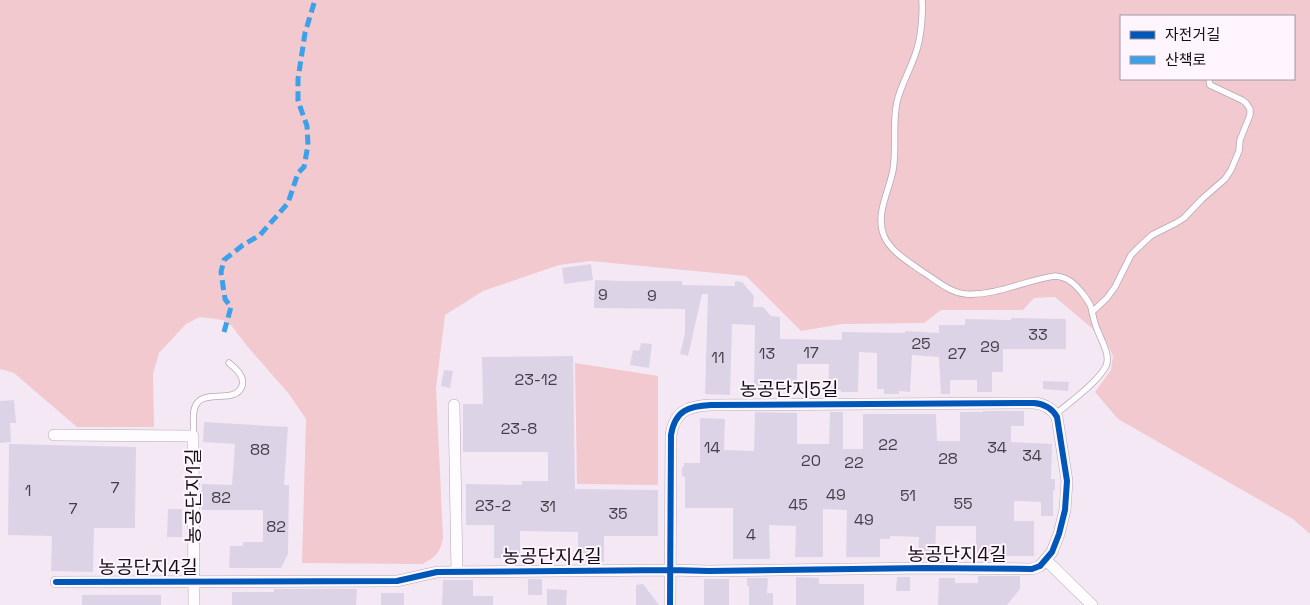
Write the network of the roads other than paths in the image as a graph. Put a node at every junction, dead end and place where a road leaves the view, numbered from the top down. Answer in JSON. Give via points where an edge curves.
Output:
{"nodes":[{"id":1,"x":922,"y":0,"type":"edge"},
{"id":2,"x":1208,"y":80,"type":"edge"},
{"id":3,"x":1092,"y":312,"type":"junction"},
{"id":4,"x":230,"y":363,"type":"dead end"},
{"id":5,"x":454,"y":405,"type":"dead end"},
{"id":6,"x":1056,"y":414,"type":"junction"},
{"id":7,"x":54,"y":435,"type":"dead end"},
{"id":8,"x":193,"y":436,"type":"junction"},
{"id":9,"x":1046,"y":560,"type":"junction"},
{"id":10,"x":671,"y":570,"type":"junction"},
{"id":11,"x":457,"y":572,"type":"junction"},
{"id":12,"x":56,"y":582,"type":"dead end"},
{"id":13,"x":194,"y":582,"type":"junction"},
{"id":14,"x":194,"y":605,"type":"edge"},
{"id":15,"x":670,"y":605,"type":"edge"},
{"id":16,"x":1092,"y":605,"type":"edge"}],
"edges":[{"from":1,"to":3,"type":"lane","via":[[917,49],[896,105],[893,168],[881,214],[885,237],[898,253],[941,284],[964,294],[990,292],[1049,276],[1062,276],[1074,283]]},
{"from":2,"to":3,"type":"lane","via":[[1210,85],[1242,100],[1250,109],[1231,170],[1184,218],[1152,235],[1131,255],[1115,287]]},
{"from":3,"to":6,"type":"lane","via":[[1107,363],[1094,381]]},
{"from":4,"to":8,"type":"lane","via":[[242,378],[239,391],[198,402],[194,408]]},
{"from":5,"to":11,"type":"street"},
{"from":6,"to":9,"type":"street","via":[[1066,467],[1067,497],[1063,522]]},
{"from":6,"to":10,"type":"street","name":"농공단지5길","via":[[1047,406],[1034,403],[691,407],[678,416],[671,435]]},
{"from":7,"to":8,"type":"street","name":"농공단지1길"},
{"from":8,"to":13,"type":"street","name":"농공단지1길"},
{"from":9,"to":10,"type":"street","name":"농공단지4길","via":[[1032,569]]},
{"from":9,"to":16,"type":"street"},
{"from":10,"to":11,"type":"street","name":"농공단지4길"},
{"from":10,"to":15,"type":"street","name":"농공단지5길"},
{"from":11,"to":13,"type":"street","name":"농공단지4길","via":[[437,572],[397,581]]},
{"from":12,"to":13,"type":"street","name":"농공단지4길"},
{"from":13,"to":14,"type":"street","name":"농공단지1길"}]}
